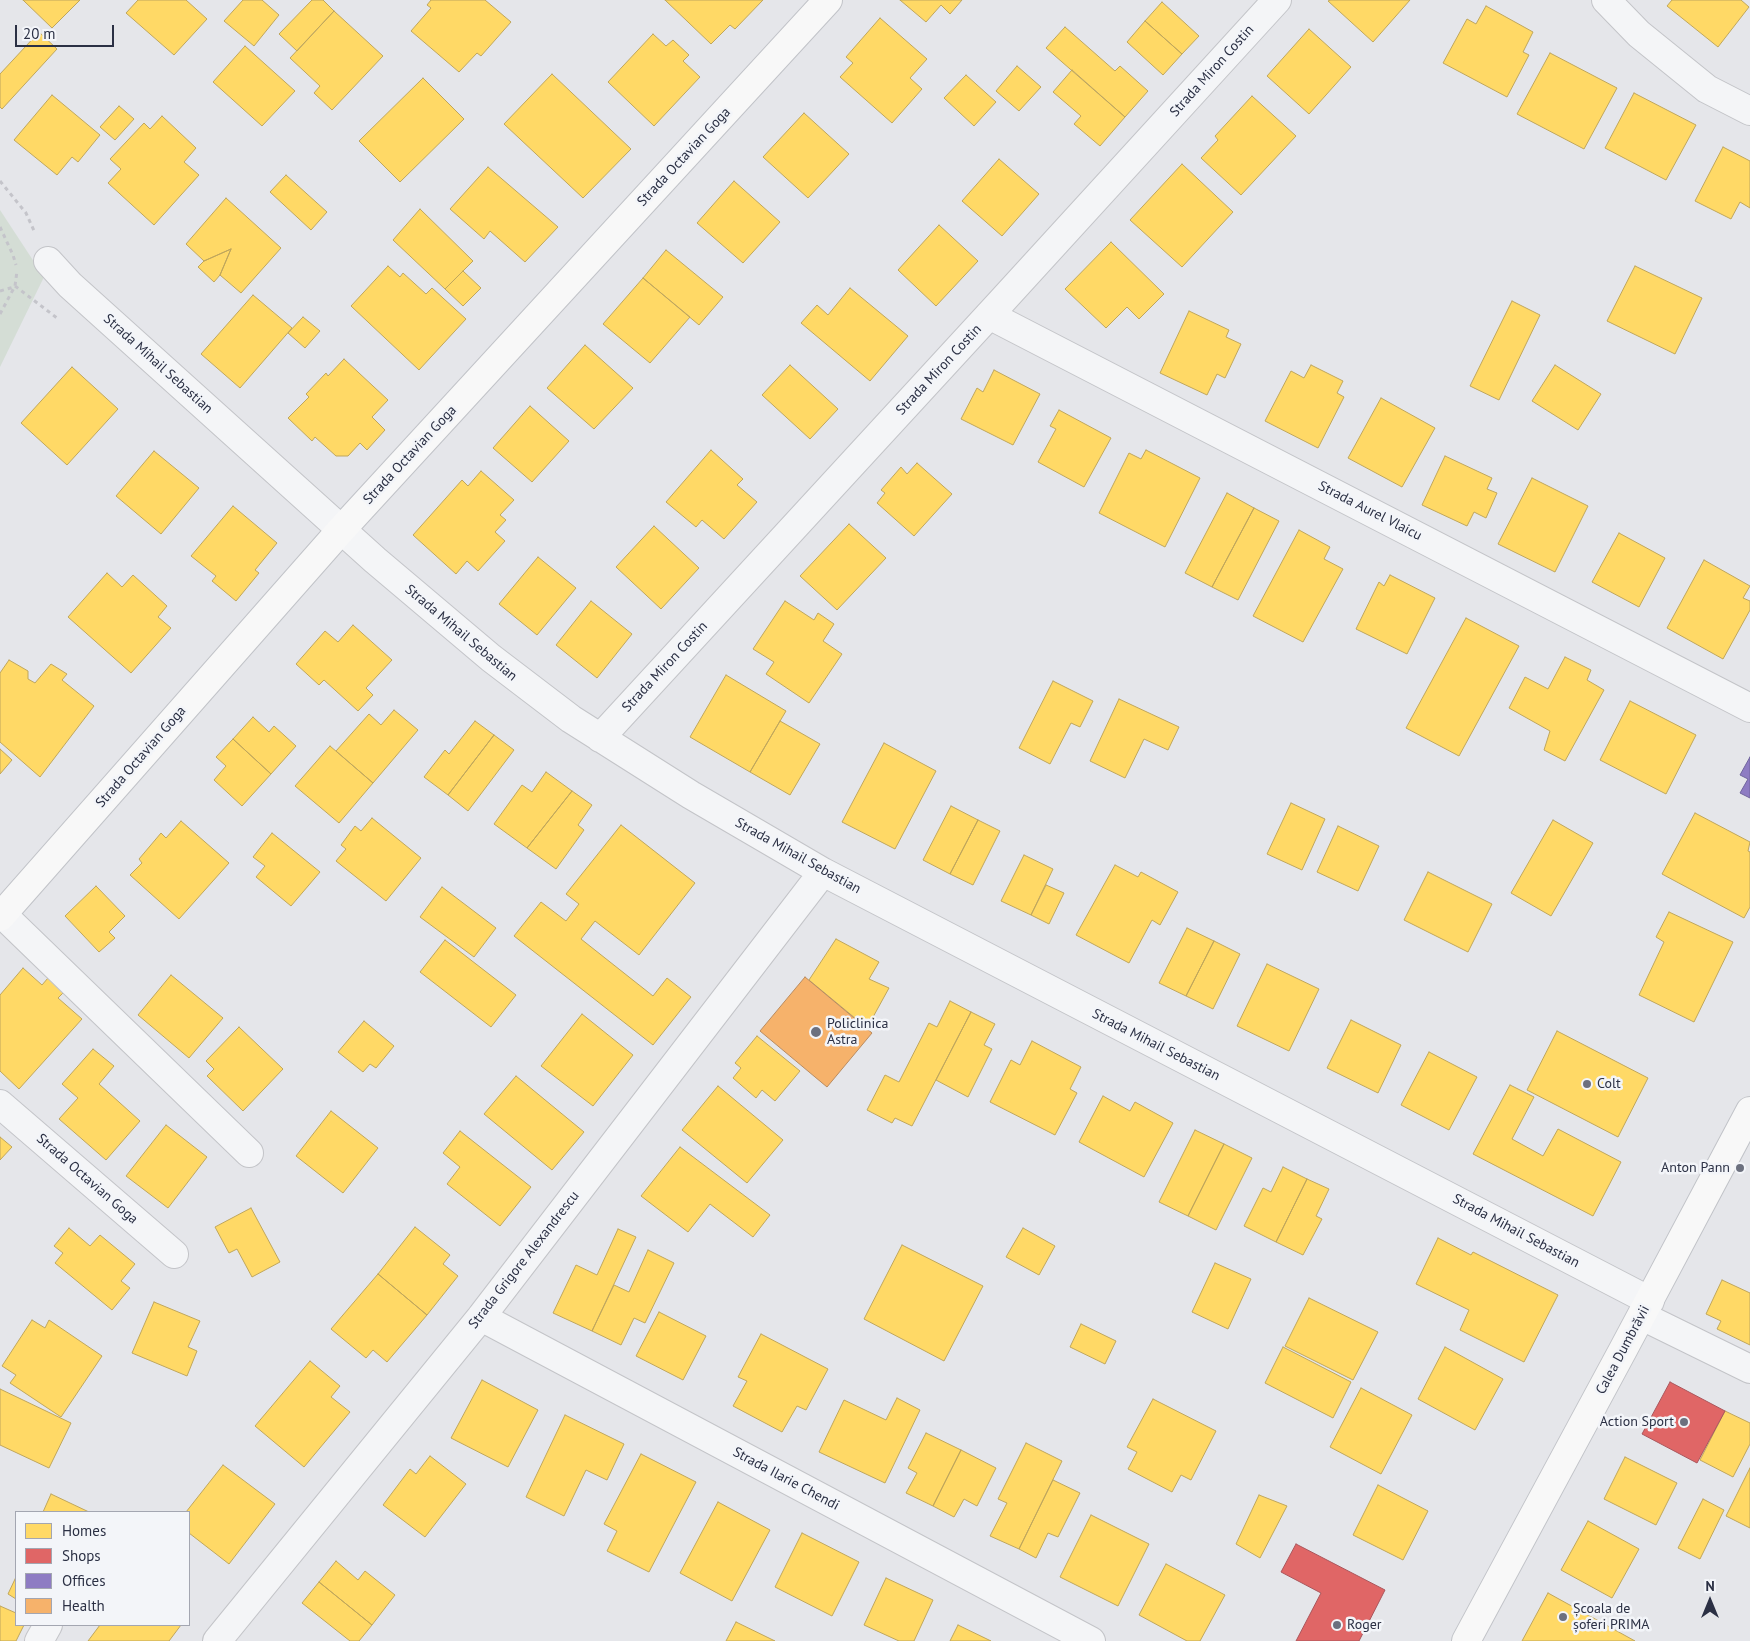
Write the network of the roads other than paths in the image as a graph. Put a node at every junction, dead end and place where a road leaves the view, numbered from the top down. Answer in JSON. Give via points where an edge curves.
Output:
{"nodes":[{"id":1,"x":828,"y":0,"type":"edge"},
{"id":2,"x":1277,"y":0,"type":"edge"},
{"id":3,"x":1606,"y":0,"type":"edge"},
{"id":4,"x":1750,"y":111,"type":"edge"},
{"id":5,"x":48,"y":261,"type":"dead end"},
{"id":6,"x":990,"y":315,"type":"junction"},
{"id":7,"x":341,"y":530,"type":"junction"},
{"id":8,"x":1750,"y":708,"type":"edge"},
{"id":9,"x":600,"y":738,"type":"junction"},
{"id":10,"x":823,"y":872,"type":"junction"},
{"id":11,"x":1,"y":916,"type":"edge"},
{"id":12,"x":0,"y":1104,"type":"edge"},
{"id":13,"x":1750,"y":1111,"type":"edge"},
{"id":14,"x":249,"y":1152,"type":"dead end"},
{"id":15,"x":174,"y":1254,"type":"dead end"},
{"id":16,"x":1646,"y":1308,"type":"junction"},
{"id":17,"x":481,"y":1316,"type":"junction"},
{"id":18,"x":1750,"y":1368,"type":"edge"},
{"id":19,"x":47,"y":1626,"type":"edge"},
{"id":20,"x":39,"y":1641,"type":"edge"},
{"id":21,"x":217,"y":1641,"type":"edge"},
{"id":22,"x":1092,"y":1641,"type":"edge"},
{"id":23,"x":1466,"y":1641,"type":"edge"}],
"edges":[{"from":1,"to":7,"type":"main road","name":"Strada Octavian Goga"},
{"from":2,"to":6,"type":"street","name":"Strada Miron Costin"},
{"from":3,"to":4,"type":"street","via":[[1639,34],[1708,89]]},
{"from":5,"to":7,"type":"street","name":"Strada Mihail Sebastian","via":[[70,285]]},
{"from":6,"to":8,"type":"street","name":"Strada Aurel Vlaicu"},
{"from":6,"to":9,"type":"street","name":"Strada Miron Costin"},
{"from":7,"to":9,"type":"street","name":"Strada Mihail Sebastian","via":[[491,658]]},
{"from":7,"to":11,"type":"main road","name":"Strada Octavian Goga"},
{"from":9,"to":10,"type":"street","name":"Strada Mihail Sebastian","via":[[691,796]]},
{"from":10,"to":16,"type":"street","name":"Strada Mihail Sebastian"},
{"from":10,"to":17,"type":"street","name":"Strada Grigore Alexandrescu"},
{"from":11,"to":14,"type":"street"},
{"from":12,"to":15,"type":"street","name":"Strada Octavian Goga"},
{"from":13,"to":16,"type":"main road","name":"Calea Dumbrăvii"},
{"from":16,"to":18,"type":"street","name":"Strada Mihail Sebastian"},
{"from":16,"to":23,"type":"main road","name":"Calea Dumbrăvii"},
{"from":17,"to":21,"type":"street","name":"Strada Grigore Alexandrescu"},
{"from":17,"to":22,"type":"street","name":"Strada Ilarie Chendi"},
{"from":19,"to":20,"type":"street"}]}
